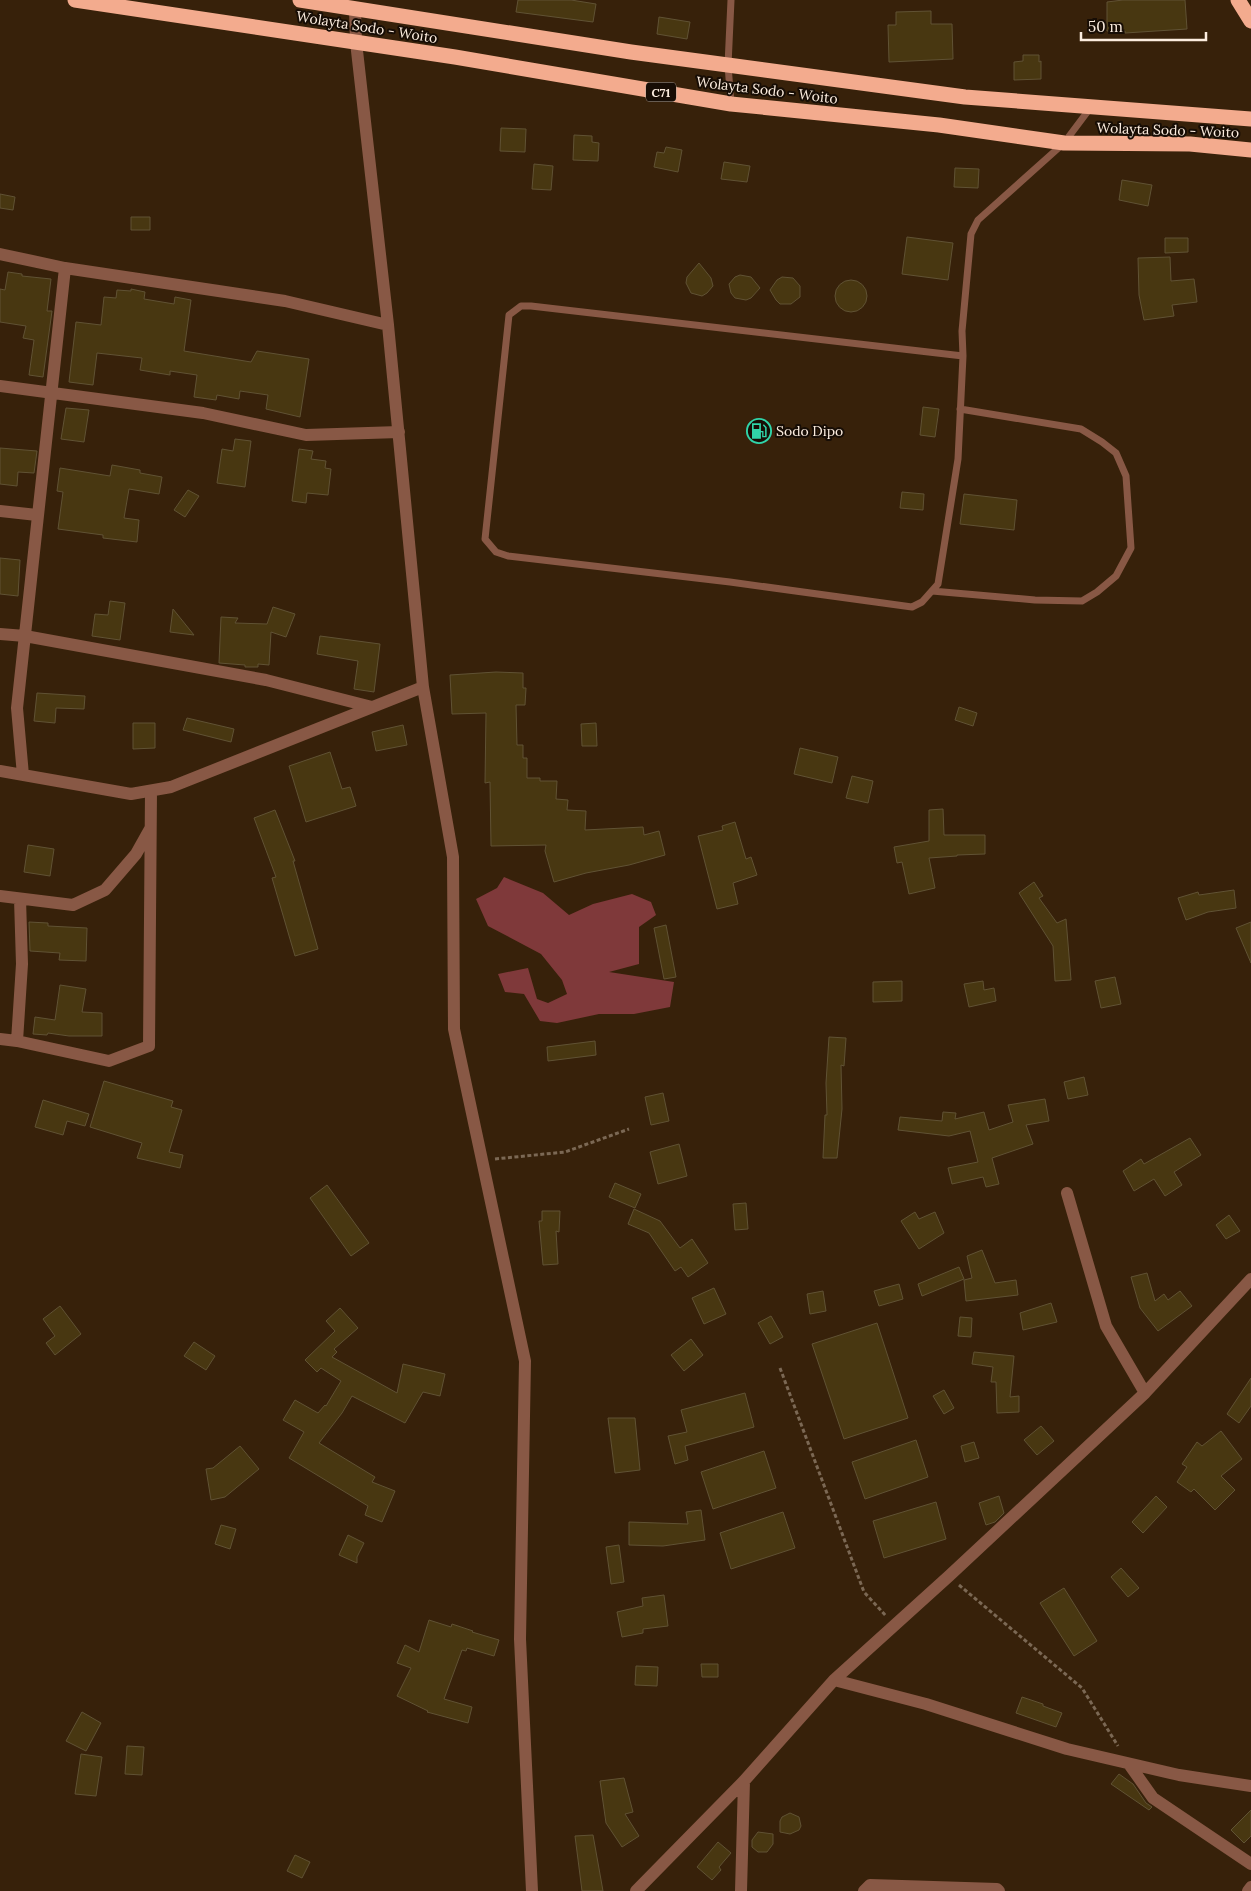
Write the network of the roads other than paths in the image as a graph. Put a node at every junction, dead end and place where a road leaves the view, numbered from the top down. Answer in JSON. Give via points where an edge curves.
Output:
{"nodes":[{"id":1,"x":75,"y":0,"type":"edge"},
{"id":2,"x":300,"y":0,"type":"edge"},
{"id":3,"x":731,"y":0,"type":"edge"},
{"id":4,"x":1238,"y":0,"type":"edge"},
{"id":5,"x":355,"y":9,"type":"junction"},
{"id":6,"x":1251,"y":21,"type":"edge"},
{"id":7,"x":356,"y":42,"type":"junction"},
{"id":8,"x":728,"y":65,"type":"junction"},
{"id":9,"x":731,"y":104,"type":"junction"},
{"id":10,"x":1091,"y":106,"type":"junction"},
{"id":11,"x":1251,"y":119,"type":"edge"},
{"id":12,"x":1064,"y":143,"type":"junction"},
{"id":13,"x":1251,"y":150,"type":"edge"},
{"id":14,"x":0,"y":254,"type":"edge"},
{"id":15,"x":65,"y":268,"type":"junction"},
{"id":16,"x":388,"y":325,"type":"junction"},
{"id":17,"x":963,"y":356,"type":"junction"},
{"id":18,"x":0,"y":386,"type":"edge"},
{"id":19,"x":52,"y":394,"type":"junction"},
{"id":20,"x":960,"y":409,"type":"junction"},
{"id":21,"x":399,"y":432,"type":"junction"},
{"id":22,"x":0,"y":511,"type":"edge"},
{"id":23,"x":37,"y":515,"type":"junction"},
{"id":24,"x":932,"y":591,"type":"junction"},
{"id":25,"x":0,"y":634,"type":"edge"},
{"id":26,"x":25,"y":636,"type":"junction"},
{"id":27,"x":423,"y":687,"type":"junction"},
{"id":28,"x":372,"y":707,"type":"junction"},
{"id":29,"x":0,"y":771,"type":"edge"},
{"id":30,"x":23,"y":775,"type":"junction"},
{"id":31,"x":151,"y":791,"type":"junction"},
{"id":32,"x":151,"y":826,"type":"junction"},
{"id":33,"x":0,"y":896,"type":"edge"},
{"id":34,"x":20,"y":898,"type":"junction"},
{"id":35,"x":0,"y":1039,"type":"edge"},
{"id":36,"x":17,"y":1041,"type":"junction"},
{"id":37,"x":1067,"y":1192,"type":"dead end"},
{"id":38,"x":1251,"y":1279,"type":"edge"},
{"id":39,"x":1144,"y":1393,"type":"junction"},
{"id":40,"x":834,"y":1680,"type":"junction"},
{"id":41,"x":1129,"y":1764,"type":"junction"},
{"id":42,"x":744,"y":1781,"type":"junction"},
{"id":43,"x":1251,"y":1786,"type":"edge"},
{"id":44,"x":1251,"y":1864,"type":"edge"},
{"id":45,"x":1251,"y":1886,"type":"edge"},
{"id":46,"x":532,"y":1891,"type":"edge"},
{"id":47,"x":636,"y":1891,"type":"edge"},
{"id":48,"x":741,"y":1891,"type":"edge"},
{"id":49,"x":864,"y":1891,"type":"edge"},
{"id":50,"x":999,"y":1891,"type":"edge"},
{"id":51,"x":1248,"y":1891,"type":"edge"}],
"edges":[{"from":1,"to":7,"type":"highway","name":"Wolayta Sodo - Woito","number":"C71"},
{"from":2,"to":5,"type":"highway","name":"Wolayta Sodo - Woito"},
{"from":3,"to":8,"type":"lane"},
{"from":4,"to":6,"type":"highway"},
{"from":5,"to":7,"type":"street"},
{"from":5,"to":8,"type":"highway","name":"Wolayta Sodo - Woito"},
{"from":7,"to":9,"type":"highway","name":"Wolayta Sodo - Woito","number":"C71"},
{"from":7,"to":16,"type":"street"},
{"from":8,"to":9,"type":"lane"},
{"from":8,"to":10,"type":"highway","name":"Wolayta Sodo - Woito","via":[[965,96]]},
{"from":9,"to":12,"type":"highway","name":"Wolayta Sodo - Woito","number":"C71","via":[[939,125]]},
{"from":10,"to":11,"type":"highway","name":"Wolayta Sodo - Woito"},
{"from":10,"to":12,"type":"lane"},
{"from":12,"to":13,"type":"highway","name":"Wolayta Sodo - Woito","number":"C71","via":[[1190,144]]},
{"from":12,"to":17,"type":"lane","via":[[978,220],[972,234],[962,331]]},
{"from":14,"to":15,"type":"street"},
{"from":15,"to":16,"type":"street","via":[[285,302]]},
{"from":15,"to":19,"type":"street"},
{"from":16,"to":21,"type":"street"},
{"from":17,"to":20,"type":"lane"},
{"from":17,"to":24,"type":"lane","via":[[531,306],[521,306],[509,315],[485,539],[496,552],[912,607]]},
{"from":18,"to":19,"type":"street"},
{"from":19,"to":21,"type":"street","via":[[203,413],[306,435]]},
{"from":19,"to":23,"type":"street"},
{"from":20,"to":24,"type":"lane","via":[[957,468],[938,584]]},
{"from":20,"to":24,"type":"lane","via":[[1081,429],[1102,442],[1116,454],[1126,476],[1131,548],[1116,576],[1082,601]]},
{"from":21,"to":27,"type":"street"},
{"from":22,"to":23,"type":"street"},
{"from":23,"to":26,"type":"street"},
{"from":25,"to":26,"type":"street"},
{"from":26,"to":28,"type":"street","via":[[266,680]]},
{"from":26,"to":30,"type":"street","via":[[17,708]]},
{"from":27,"to":28,"type":"street"},
{"from":27,"to":46,"type":"street","via":[[454,857],[454,1029],[525,1361],[520,1638]]},
{"from":28,"to":31,"type":"street","via":[[171,787]]},
{"from":29,"to":30,"type":"street"},
{"from":30,"to":31,"type":"street","via":[[131,794]]},
{"from":31,"to":32,"type":"street"},
{"from":32,"to":34,"type":"street","via":[[136,854],[105,890],[73,905]]},
{"from":32,"to":36,"type":"street","via":[[149,1046],[109,1061]]},
{"from":33,"to":34,"type":"street"},
{"from":34,"to":36,"type":"street","via":[[22,964]]},
{"from":35,"to":36,"type":"street"},
{"from":37,"to":39,"type":"street","via":[[1106,1326]]},
{"from":38,"to":39,"type":"street"},
{"from":39,"to":40,"type":"street"},
{"from":40,"to":41,"type":"street","via":[[926,1704],[1067,1749]]},
{"from":40,"to":42,"type":"street"},
{"from":41,"to":43,"type":"street"},
{"from":41,"to":44,"type":"street","via":[[1153,1798]]},
{"from":42,"to":47,"type":"street"},
{"from":42,"to":48,"type":"street"},
{"from":45,"to":51,"type":"street"},
{"from":49,"to":50,"type":"street","via":[[870,1885]]}]}
